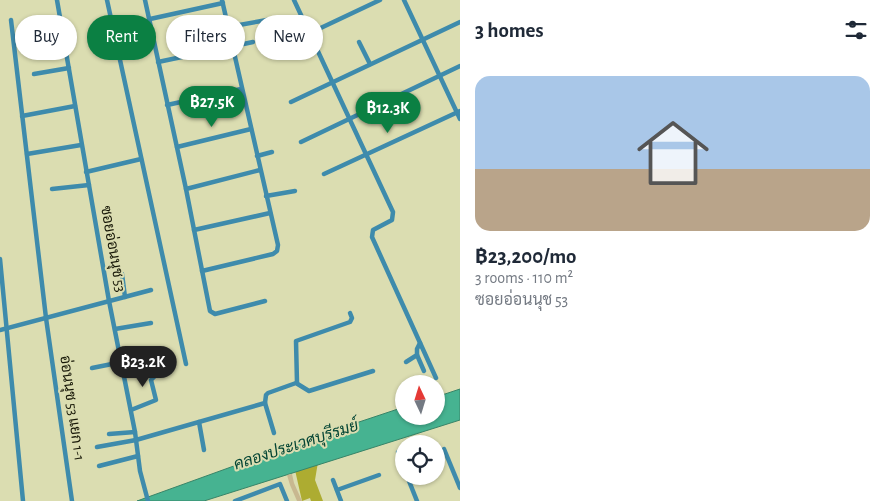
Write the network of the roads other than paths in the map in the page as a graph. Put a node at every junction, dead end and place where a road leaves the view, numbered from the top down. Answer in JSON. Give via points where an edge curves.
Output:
{"nodes":[{"id":1,"x":57,"y":0,"type":"edge"},
{"id":2,"x":107,"y":0,"type":"edge"},
{"id":3,"x":145,"y":0,"type":"edge"},
{"id":4,"x":294,"y":0,"type":"edge"},
{"id":5,"x":380,"y":0,"type":"edge"},
{"id":6,"x":404,"y":0,"type":"edge"},
{"id":7,"x":223,"y":2,"type":"edge"},
{"id":8,"x":149,"y":15,"type":"edge"},
{"id":9,"x":226,"y":15,"type":"edge"},
{"id":10,"x":300,"y":15,"type":"edge"},
{"id":11,"x":156,"y":18,"type":"edge"},
{"id":12,"x":11,"y":20,"type":"dead end"},
{"id":13,"x":460,"y":22,"type":"edge"},
{"id":14,"x":323,"y":27,"type":"edge"},
{"id":15,"x":422,"y":38,"type":"junction"},
{"id":16,"x":253,"y":42,"type":"dead end"},
{"id":17,"x":359,"y":42,"type":"dead end"},
{"id":18,"x":245,"y":44,"type":"edge"},
{"id":19,"x":156,"y":51,"type":"edge"},
{"id":20,"x":167,"y":60,"type":"edge"},
{"id":21,"x":235,"y":60,"type":"edge"},
{"id":22,"x":320,"y":60,"type":"edge"},
{"id":23,"x":158,"y":62,"type":"junction"},
{"id":24,"x":370,"y":64,"type":"junction"},
{"id":25,"x":460,"y":66,"type":"edge"},
{"id":26,"x":69,"y":68,"type":"junction"},
{"id":27,"x":34,"y":74,"type":"dead end"},
{"id":28,"x":440,"y":76,"type":"junction"},
{"id":29,"x":331,"y":83,"type":"junction"},
{"id":30,"x":241,"y":89,"type":"junction"},
{"id":31,"x":290,"y":102,"type":"dead end"},
{"id":32,"x":168,"y":105,"type":"junction"},
{"id":33,"x":75,"y":106,"type":"junction"},
{"id":34,"x":458,"y":111,"type":"edge"},
{"id":35,"x":22,"y":116,"type":"junction"},
{"id":36,"x":460,"y":119,"type":"edge"},
{"id":37,"x":348,"y":120,"type":"junction"},
{"id":38,"x":251,"y":129,"type":"junction"},
{"id":39,"x":301,"y":142,"type":"dead end"},
{"id":40,"x":82,"y":145,"type":"junction"},
{"id":41,"x":177,"y":147,"type":"junction"},
{"id":42,"x":272,"y":152,"type":"dead end"},
{"id":43,"x":366,"y":153,"type":"junction"},
{"id":44,"x":27,"y":154,"type":"junction"},
{"id":45,"x":257,"y":156,"type":"junction"},
{"id":46,"x":142,"y":159,"type":"junction"},
{"id":47,"x":260,"y":170,"type":"junction"},
{"id":48,"x":86,"y":172,"type":"junction"},
{"id":49,"x":324,"y":174,"type":"dead end"},
{"id":50,"x":89,"y":184,"type":"junction"},
{"id":51,"x":186,"y":188,"type":"junction"},
{"id":52,"x":52,"y":189,"type":"dead end"},
{"id":53,"x":296,"y":191,"type":"dead end"},
{"id":54,"x":266,"y":196,"type":"junction"},
{"id":55,"x":270,"y":213,"type":"junction"},
{"id":56,"x":194,"y":230,"type":"junction"},
{"id":57,"x":0,"y":259,"type":"edge"},
{"id":58,"x":202,"y":271,"type":"junction"},
{"id":59,"x":122,"y":274,"type":"dead end"},
{"id":60,"x":151,"y":290,"type":"dead end"},
{"id":61,"x":125,"y":297,"type":"junction"},
{"id":62,"x":109,"y":301,"type":"junction"},
{"id":63,"x":265,"y":301,"type":"dead end"},
{"id":64,"x":350,"y":313,"type":"dead end"},
{"id":65,"x":46,"y":318,"type":"junction"},
{"id":66,"x":151,"y":323,"type":"dead end"},
{"id":67,"x":6,"y":329,"type":"junction"},
{"id":68,"x":115,"y":329,"type":"junction"},
{"id":69,"x":0,"y":330,"type":"edge"},
{"id":70,"x":420,"y":343,"type":"junction"},
{"id":71,"x":121,"y":356,"type":"junction"},
{"id":72,"x":417,"y":356,"type":"junction"},
{"id":73,"x":147,"y":359,"type":"dead end"},
{"id":74,"x":122,"y":362,"type":"junction"},
{"id":75,"x":406,"y":362,"type":"dead end"},
{"id":76,"x":186,"y":364,"type":"dead end"},
{"id":77,"x":92,"y":368,"type":"dead end"},
{"id":78,"x":373,"y":371,"type":"dead end"},
{"id":79,"x":424,"y":371,"type":"dead end"},
{"id":80,"x":435,"y":375,"type":"edge"},
{"id":81,"x":155,"y":376,"type":"dead end"},
{"id":82,"x":296,"y":383,"type":"junction"},
{"id":83,"x":265,"y":403,"type":"junction"},
{"id":84,"x":131,"y":410,"type":"junction"},
{"id":85,"x":198,"y":422,"type":"junction"},
{"id":86,"x":135,"y":432,"type":"junction"},
{"id":87,"x":109,"y":434,"type":"dead end"},
{"id":88,"x":274,"y":434,"type":"dead end"},
{"id":89,"x":136,"y":440,"type":"junction"},
{"id":90,"x":97,"y":447,"type":"dead end"},
{"id":91,"x":204,"y":450,"type":"dead end"},
{"id":92,"x":445,"y":451,"type":"edge"},
{"id":93,"x":138,"y":456,"type":"junction"},
{"id":94,"x":99,"y":466,"type":"dead end"},
{"id":95,"x":379,"y":475,"type":"dead end"},
{"id":96,"x":333,"y":480,"type":"dead end"},
{"id":97,"x":411,"y":485,"type":"edge"},
{"id":98,"x":460,"y":488,"type":"edge"},
{"id":99,"x":337,"y":490,"type":"junction"},
{"id":100,"x":147,"y":499,"type":"edge"},
{"id":101,"x":23,"y":501,"type":"edge"},
{"id":102,"x":72,"y":501,"type":"edge"},
{"id":103,"x":235,"y":501,"type":"edge"},
{"id":104,"x":287,"y":501,"type":"edge"},
{"id":105,"x":341,"y":501,"type":"edge"},
{"id":106,"x":417,"y":501,"type":"edge"}],
"edges":[{"from":1,"to":26,"type":"street","name":"ซอยอ่อนนุช 53"},
{"from":2,"to":46,"type":"street"},
{"from":3,"to":8,"type":"street"},
{"from":4,"to":10,"type":"street"},
{"from":5,"to":14,"type":"street"},
{"from":6,"to":15,"type":"street"},
{"from":7,"to":9,"type":"street"},
{"from":7,"to":11,"type":"street"},
{"from":12,"to":35,"type":"street","name":"อ่อนนุช 53 แยก 1-1"},
{"from":13,"to":15,"type":"street"},
{"from":15,"to":24,"type":"street"},
{"from":15,"to":28,"type":"street"},
{"from":16,"to":18,"type":"street"},
{"from":17,"to":24,"type":"street"},
{"from":19,"to":23,"type":"street"},
{"from":20,"to":23,"type":"street"},
{"from":21,"to":30,"type":"street"},
{"from":22,"to":29,"type":"street"},
{"from":23,"to":32,"type":"street"},
{"from":24,"to":29,"type":"street"},
{"from":25,"to":28,"type":"street"},
{"from":26,"to":27,"type":"street"},
{"from":26,"to":33,"type":"street","name":"ซอยอ่อนนุช 53"},
{"from":28,"to":34,"type":"street"},
{"from":28,"to":37,"type":"street"},
{"from":29,"to":31,"type":"street"},
{"from":29,"to":37,"type":"street"},
{"from":30,"to":32,"type":"street"},
{"from":30,"to":38,"type":"street"},
{"from":32,"to":41,"type":"street"},
{"from":33,"to":35,"type":"street"},
{"from":33,"to":40,"type":"street","name":"ซอยอ่อนนุช 53"},
{"from":34,"to":36,"type":"street"},
{"from":34,"to":43,"type":"street"},
{"from":35,"to":44,"type":"street","name":"อ่อนนุช 53 แยก 1-1"},
{"from":37,"to":39,"type":"street"},
{"from":37,"to":43,"type":"street"},
{"from":38,"to":41,"type":"street"},
{"from":38,"to":45,"type":"street"},
{"from":40,"to":44,"type":"street"},
{"from":40,"to":48,"type":"street","name":"ซอยอ่อนนุช 53"},
{"from":41,"to":51,"type":"street"},
{"from":42,"to":45,"type":"street"},
{"from":43,"to":49,"type":"street"},
{"from":43,"to":70,"type":"street","via":[[393,212],[392,220],[374,230],[372,237]]},
{"from":44,"to":65,"type":"street","name":"อ่อนนุช 53 แยก 1-1"},
{"from":45,"to":47,"type":"street"},
{"from":46,"to":48,"type":"street"},
{"from":46,"to":76,"type":"street"},
{"from":47,"to":51,"type":"street"},
{"from":47,"to":54,"type":"street"},
{"from":48,"to":50,"type":"street","name":"ซอยอ่อนนุช 53"},
{"from":50,"to":52,"type":"street"},
{"from":50,"to":62,"type":"street","name":"ซอยอ่อนนุช 53"},
{"from":51,"to":56,"type":"street"},
{"from":53,"to":54,"type":"street"},
{"from":54,"to":55,"type":"street"},
{"from":55,"to":56,"type":"street"},
{"from":55,"to":58,"type":"street","via":[[277,251]]},
{"from":56,"to":58,"type":"street"},
{"from":57,"to":67,"type":"street"},
{"from":58,"to":63,"type":"street","via":[[212,314]]},
{"from":59,"to":61,"type":"street"},
{"from":60,"to":61,"type":"street"},
{"from":61,"to":62,"type":"street"},
{"from":62,"to":65,"type":"street"},
{"from":62,"to":68,"type":"street","name":"ซอยอ่อนนุช 53"},
{"from":64,"to":82,"type":"street","via":[[350,322],[296,341]]},
{"from":65,"to":67,"type":"street"},
{"from":65,"to":102,"type":"street","name":"อ่อนนุช 53 แยก 1-1"},
{"from":66,"to":68,"type":"street"},
{"from":67,"to":69,"type":"street"},
{"from":67,"to":101,"type":"street"},
{"from":68,"to":71,"type":"street","name":"ซอยอ่อนนุช 53"},
{"from":70,"to":72,"type":"street"},
{"from":70,"to":80,"type":"street"},
{"from":71,"to":73,"type":"street","via":[[141,352]]},
{"from":71,"to":74,"type":"street","name":"ซอยอ่อนนุช 53"},
{"from":72,"to":75,"type":"street"},
{"from":72,"to":79,"type":"street"},
{"from":74,"to":77,"type":"street"},
{"from":74,"to":84,"type":"street","name":"ซอยอ่อนนุช 53"},
{"from":78,"to":82,"type":"street","via":[[309,391]]},
{"from":81,"to":84,"type":"street","via":[[151,380],[156,400]]},
{"from":82,"to":83,"type":"street","via":[[268,393]]},
{"from":83,"to":85,"type":"street"},
{"from":83,"to":88,"type":"street"},
{"from":84,"to":86,"type":"street","name":"ซอยอ่อนนุช 53"},
{"from":85,"to":89,"type":"street"},
{"from":85,"to":91,"type":"street"},
{"from":86,"to":87,"type":"street"},
{"from":86,"to":89,"type":"street","name":"ซอยอ่อนนุช 53"},
{"from":89,"to":90,"type":"street"},
{"from":89,"to":93,"type":"street","name":"ซอยอ่อนนุช 53"},
{"from":92,"to":98,"type":"street"},
{"from":93,"to":94,"type":"street"},
{"from":93,"to":100,"type":"street","name":"ซอยอ่อนนุช 53"},
{"from":95,"to":99,"type":"street"},
{"from":96,"to":99,"type":"street"},
{"from":97,"to":106,"type":"street"},
{"from":99,"to":105,"type":"street"},
{"from":103,"to":104,"type":"street","via":[[280,484]]}]}
